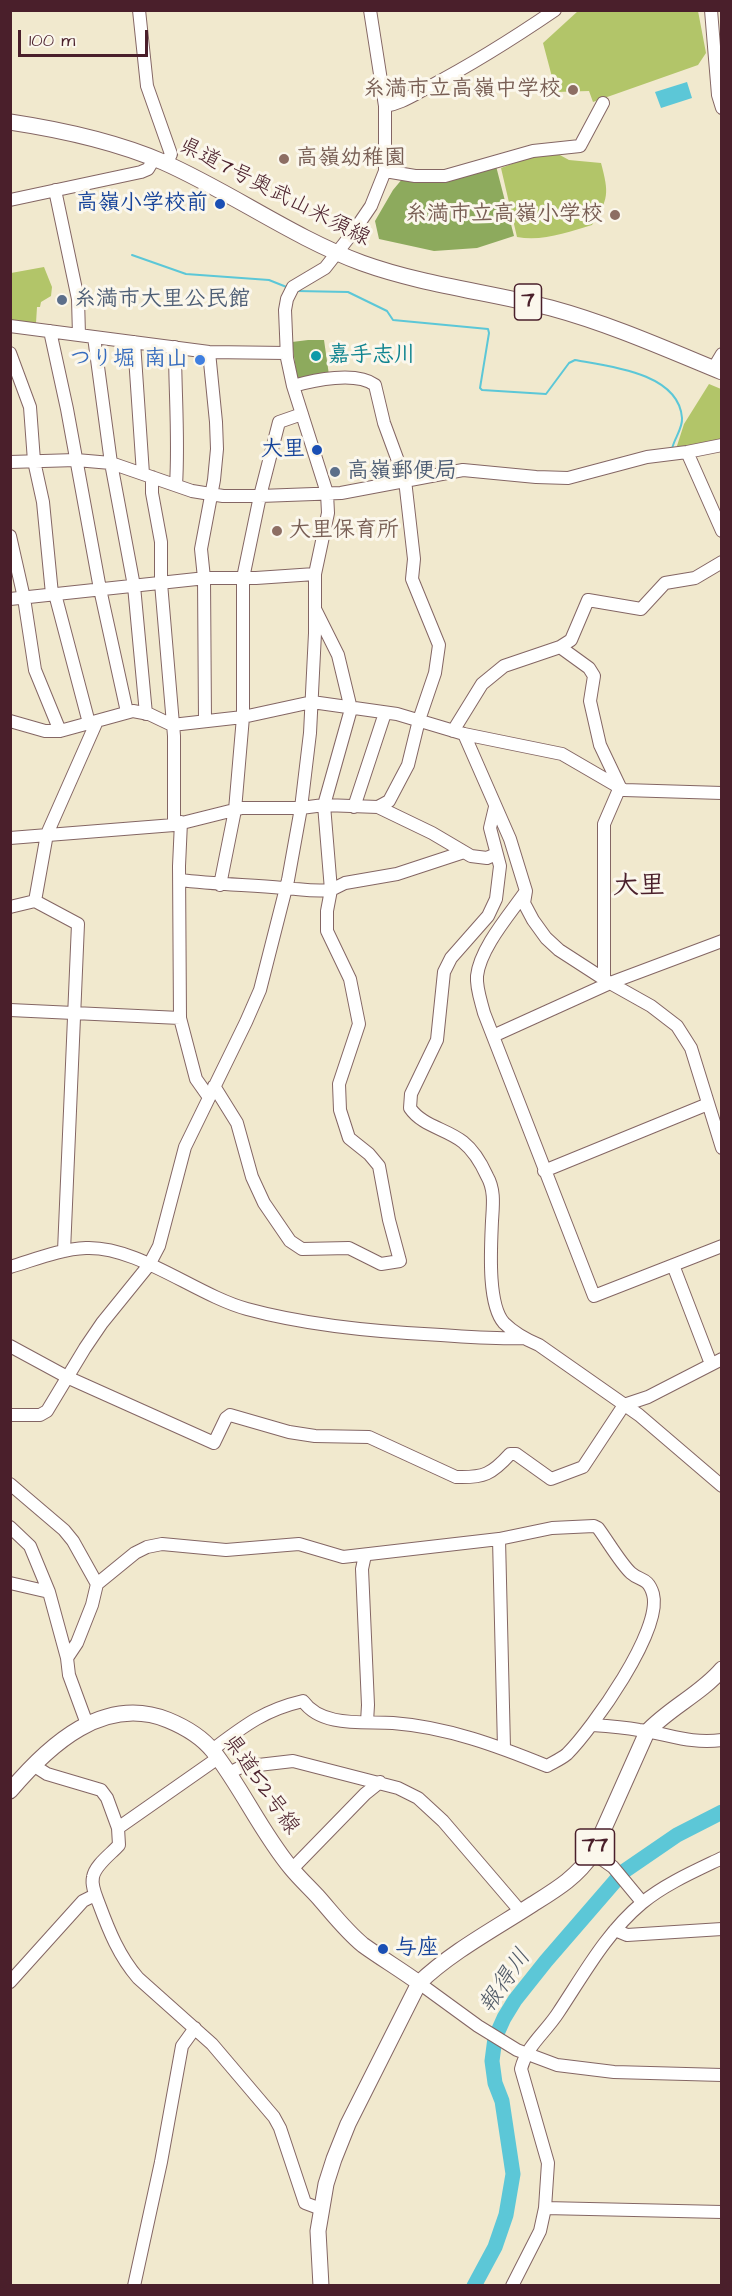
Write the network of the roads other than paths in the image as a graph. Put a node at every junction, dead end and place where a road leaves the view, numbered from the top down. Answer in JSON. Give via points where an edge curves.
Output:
{"nodes":[{"id":1,"x":139,"y":10,"type":"edge"},
{"id":2,"x":370,"y":10,"type":"edge"},
{"id":3,"x":555,"y":10,"type":"edge"},
{"id":4,"x":711,"y":10,"type":"edge"},
{"id":5,"x":603,"y":103,"type":"dead end"},
{"id":6,"x":385,"y":106,"type":"junction"},
{"id":7,"x":722,"y":108,"type":"edge"},
{"id":8,"x":10,"y":122,"type":"edge"},
{"id":9,"x":160,"y":161,"type":"junction"},
{"id":10,"x":385,"y":171,"type":"junction"},
{"id":11,"x":55,"y":190,"type":"junction"},
{"id":12,"x":10,"y":200,"type":"edge"},
{"id":13,"x":338,"y":253,"type":"junction"},
{"id":14,"x":10,"y":326,"type":"edge"},
{"id":15,"x":50,"y":331,"type":"junction"},
{"id":16,"x":79,"y":335,"type":"junction"},
{"id":17,"x":94,"y":337,"type":"junction"},
{"id":18,"x":134,"y":342,"type":"junction"},
{"id":19,"x":175,"y":347,"type":"junction"},
{"id":20,"x":209,"y":352,"type":"junction"},
{"id":21,"x":10,"y":353,"type":"edge"},
{"id":22,"x":286,"y":353,"type":"junction"},
{"id":23,"x":722,"y":354,"type":"edge"},
{"id":24,"x":717,"y":370,"type":"edge"},
{"id":25,"x":293,"y":386,"type":"junction"},
{"id":26,"x":302,"y":414,"type":"junction"},
{"id":27,"x":722,"y":445,"type":"edge"},
{"id":28,"x":687,"y":452,"type":"junction"},
{"id":29,"x":76,"y":460,"type":"junction"},
{"id":30,"x":34,"y":461,"type":"junction"},
{"id":31,"x":10,"y":462,"type":"edge"},
{"id":32,"x":111,"y":463,"type":"junction"},
{"id":33,"x":148,"y":475,"type":"junction"},
{"id":34,"x":405,"y":480,"type":"junction"},
{"id":35,"x":177,"y":485,"type":"junction"},
{"id":36,"x":327,"y":493,"type":"junction"},
{"id":37,"x":211,"y":495,"type":"junction"},
{"id":38,"x":260,"y":496,"type":"junction"},
{"id":39,"x":722,"y":531,"type":"edge"},
{"id":40,"x":10,"y":536,"type":"edge"},
{"id":41,"x":722,"y":562,"type":"edge"},
{"id":42,"x":315,"y":574,"type":"junction"},
{"id":43,"x":204,"y":578,"type":"junction"},
{"id":44,"x":243,"y":578,"type":"junction"},
{"id":45,"x":161,"y":583,"type":"junction"},
{"id":46,"x":134,"y":586,"type":"junction"},
{"id":47,"x":100,"y":589,"type":"junction"},
{"id":48,"x":53,"y":594,"type":"junction"},
{"id":49,"x":24,"y":598,"type":"junction"},
{"id":50,"x":10,"y":599,"type":"edge"},
{"id":51,"x":314,"y":608,"type":"junction"},
{"id":52,"x":560,"y":647,"type":"junction"},
{"id":53,"x":312,"y":702,"type":"junction"},
{"id":54,"x":351,"y":709,"type":"junction"},
{"id":55,"x":127,"y":712,"type":"junction"},
{"id":56,"x":385,"y":713,"type":"junction"},
{"id":57,"x":146,"y":714,"type":"junction"},
{"id":58,"x":243,"y":717,"type":"junction"},
{"id":59,"x":419,"y":720,"type":"junction"},
{"id":60,"x":10,"y":721,"type":"edge"},
{"id":61,"x":93,"y":722,"type":"junction"},
{"id":62,"x":205,"y":722,"type":"junction"},
{"id":63,"x":172,"y":724,"type":"junction"},
{"id":64,"x":60,"y":730,"type":"junction"},
{"id":65,"x":458,"y":732,"type":"junction"},
{"id":66,"x":620,"y":787,"type":"junction"},
{"id":67,"x":722,"y":793,"type":"edge"},
{"id":68,"x":324,"y":805,"type":"junction"},
{"id":69,"x":354,"y":807,"type":"junction"},
{"id":70,"x":378,"y":807,"type":"junction"},
{"id":71,"x":495,"y":807,"type":"junction"},
{"id":72,"x":301,"y":808,"type":"junction"},
{"id":73,"x":234,"y":810,"type":"junction"},
{"id":74,"x":178,"y":824,"type":"junction"},
{"id":75,"x":47,"y":834,"type":"junction"},
{"id":76,"x":10,"y":838,"type":"edge"},
{"id":77,"x":464,"y":852,"type":"junction"},
{"id":78,"x":496,"y":854,"type":"junction"},
{"id":79,"x":179,"y":880,"type":"junction"},
{"id":80,"x":220,"y":885,"type":"junction"},
{"id":81,"x":286,"y":888,"type":"junction"},
{"id":82,"x":331,"y":890,"type":"junction"},
{"id":83,"x":526,"y":891,"type":"junction"},
{"id":84,"x":35,"y":901,"type":"junction"},
{"id":85,"x":10,"y":906,"type":"edge"},
{"id":86,"x":722,"y":941,"type":"edge"},
{"id":87,"x":607,"y":981,"type":"junction"},
{"id":88,"x":10,"y":1010,"type":"edge"},
{"id":89,"x":73,"y":1014,"type":"junction"},
{"id":90,"x":180,"y":1018,"type":"junction"},
{"id":91,"x":493,"y":1036,"type":"junction"},
{"id":92,"x":211,"y":1091,"type":"junction"},
{"id":93,"x":708,"y":1104,"type":"junction"},
{"id":94,"x":722,"y":1148,"type":"edge"},
{"id":95,"x":544,"y":1171,"type":"junction"},
{"id":96,"x":722,"y":1246,"type":"edge"},
{"id":97,"x":64,"y":1251,"type":"junction"},
{"id":98,"x":149,"y":1265,"type":"junction"},
{"id":99,"x":673,"y":1265,"type":"junction"},
{"id":100,"x":10,"y":1267,"type":"edge"},
{"id":101,"x":523,"y":1338,"type":"junction"},
{"id":102,"x":10,"y":1346,"type":"edge"},
{"id":103,"x":716,"y":1362,"type":"edge"},
{"id":104,"x":69,"y":1378,"type":"junction"},
{"id":105,"x":624,"y":1405,"type":"junction"},
{"id":106,"x":10,"y":1415,"type":"edge"},
{"id":107,"x":10,"y":1484,"type":"edge"},
{"id":108,"x":722,"y":1486,"type":"edge"},
{"id":109,"x":10,"y":1527,"type":"edge"},
{"id":110,"x":500,"y":1539,"type":"junction"},
{"id":111,"x":365,"y":1555,"type":"junction"},
{"id":112,"x":10,"y":1583,"type":"edge"},
{"id":113,"x":97,"y":1584,"type":"junction"},
{"id":114,"x":49,"y":1592,"type":"junction"},
{"id":115,"x":67,"y":1658,"type":"junction"},
{"id":116,"x":722,"y":1669,"type":"edge"},
{"id":117,"x":367,"y":1722,"type":"junction"},
{"id":118,"x":87,"y":1724,"type":"junction"},
{"id":119,"x":592,"y":1725,"type":"junction"},
{"id":120,"x":647,"y":1732,"type":"junction"},
{"id":121,"x":722,"y":1740,"type":"edge"},
{"id":122,"x":504,"y":1749,"type":"junction"},
{"id":123,"x":215,"y":1754,"type":"junction"},
{"id":124,"x":33,"y":1765,"type":"junction"},
{"id":125,"x":229,"y":1773,"type":"junction"},
{"id":126,"x":380,"y":1782,"type":"junction"},
{"id":127,"x":10,"y":1791,"type":"edge"},
{"id":128,"x":118,"y":1828,"type":"junction"},
{"id":129,"x":593,"y":1853,"type":"junction"},
{"id":130,"x":722,"y":1858,"type":"edge"},
{"id":131,"x":292,"y":1869,"type":"junction"},
{"id":132,"x":95,"y":1895,"type":"junction"},
{"id":133,"x":641,"y":1900,"type":"junction"},
{"id":134,"x":521,"y":1912,"type":"junction"},
{"id":135,"x":722,"y":1929,"type":"edge"},
{"id":136,"x":615,"y":1930,"type":"junction"},
{"id":137,"x":10,"y":1983,"type":"edge"},
{"id":138,"x":419,"y":1983,"type":"junction"},
{"id":139,"x":195,"y":2028,"type":"junction"},
{"id":140,"x":521,"y":2052,"type":"junction"},
{"id":141,"x":722,"y":2075,"type":"edge"},
{"id":142,"x":545,"y":2208,"type":"junction"},
{"id":143,"x":321,"y":2209,"type":"junction"},
{"id":144,"x":722,"y":2212,"type":"edge"},
{"id":145,"x":134,"y":2286,"type":"edge"},
{"id":146,"x":321,"y":2286,"type":"edge"},
{"id":147,"x":512,"y":2286,"type":"edge"}],
"edges":[{"from":1,"to":9,"type":"street","via":[[147,86],[171,154]]},
{"from":2,"to":6,"type":"street"},
{"from":3,"to":6,"type":"street","via":[[487,54]]},
{"from":4,"to":7,"type":"street"},
{"from":5,"to":10,"type":"street","via":[[580,146],[533,151],[445,176]]},
{"from":6,"to":10,"type":"street"},
{"from":8,"to":9,"type":"main road","name":"県道7号奥武山米須線","number":"7","via":[[92,137]]},
{"from":9,"to":11,"type":"street","via":[[141,172]]},
{"from":9,"to":13,"type":"main road","name":"県道7号奥武山米須線","number":"7"},
{"from":10,"to":13,"type":"street","via":[[370,206]]},
{"from":11,"to":12,"type":"street"},
{"from":11,"to":16,"type":"street","via":[[78,299]]},
{"from":13,"to":22,"type":"street","via":[[325,268],[293,286],[287,299]]},
{"from":13,"to":24,"type":"main road","name":"県道7号奥武山米須線","number":"7","via":[[399,275],[591,320]]},
{"from":14,"to":15,"type":"street"},
{"from":15,"to":16,"type":"street"},
{"from":15,"to":29,"type":"street"},
{"from":16,"to":17,"type":"street"},
{"from":17,"to":18,"type":"street"},
{"from":17,"to":32,"type":"street"},
{"from":18,"to":19,"type":"street"},
{"from":18,"to":33,"type":"street"},
{"from":19,"to":20,"type":"street"},
{"from":19,"to":35,"type":"street"},
{"from":20,"to":22,"type":"street"},
{"from":20,"to":37,"type":"street","via":[[216,422]]},
{"from":21,"to":30,"type":"street","via":[[30,407]]},
{"from":22,"to":25,"type":"street"},
{"from":23,"to":24,"type":"street"},
{"from":25,"to":26,"type":"street"},
{"from":25,"to":34,"type":"street","via":[[336,378],[373,383]]},
{"from":26,"to":36,"type":"street"},
{"from":26,"to":38,"type":"street","via":[[279,422]]},
{"from":27,"to":28,"type":"street"},
{"from":28,"to":34,"type":"street","via":[[647,457],[568,478],[463,470]]},
{"from":28,"to":39,"type":"street"},
{"from":29,"to":30,"type":"street"},
{"from":29,"to":32,"type":"street"},
{"from":29,"to":47,"type":"street"},
{"from":30,"to":31,"type":"street"},
{"from":30,"to":48,"type":"street"},
{"from":32,"to":33,"type":"street"},
{"from":32,"to":46,"type":"street"},
{"from":33,"to":35,"type":"street"},
{"from":33,"to":45,"type":"street","via":[[161,542]]},
{"from":34,"to":36,"type":"street"},
{"from":34,"to":59,"type":"street","via":[[414,559],[412,579],[439,645],[435,673]]},
{"from":35,"to":37,"type":"street"},
{"from":36,"to":38,"type":"street"},
{"from":36,"to":42,"type":"street","via":[[327,524]]},
{"from":37,"to":38,"type":"street"},
{"from":37,"to":43,"type":"street","via":[[201,549]]},
{"from":38,"to":44,"type":"street"},
{"from":40,"to":49,"type":"street"},
{"from":41,"to":52,"type":"street","via":[[695,578],[664,583],[641,609],[588,600],[571,640]]},
{"from":42,"to":44,"type":"street"},
{"from":42,"to":51,"type":"street"},
{"from":43,"to":44,"type":"street"},
{"from":43,"to":45,"type":"street"},
{"from":43,"to":62,"type":"street"},
{"from":44,"to":58,"type":"street"},
{"from":45,"to":46,"type":"street"},
{"from":45,"to":63,"type":"street"},
{"from":46,"to":47,"type":"street"},
{"from":46,"to":57,"type":"street"},
{"from":47,"to":48,"type":"street"},
{"from":47,"to":55,"type":"street"},
{"from":48,"to":49,"type":"street"},
{"from":48,"to":61,"type":"street"},
{"from":49,"to":50,"type":"street"},
{"from":49,"to":64,"type":"street","via":[[35,670]]},
{"from":51,"to":53,"type":"street"},
{"from":51,"to":54,"type":"street","via":[[338,654]]},
{"from":52,"to":65,"type":"street","via":[[504,666],[482,684]]},
{"from":52,"to":66,"type":"street","via":[[594,676],[590,701],[600,745]]},
{"from":53,"to":54,"type":"street"},
{"from":53,"to":58,"type":"street"},
{"from":53,"to":72,"type":"street"},
{"from":54,"to":56,"type":"street"},
{"from":54,"to":68,"type":"street"},
{"from":55,"to":57,"type":"street"},
{"from":55,"to":61,"type":"street"},
{"from":56,"to":59,"type":"street"},
{"from":56,"to":69,"type":"street"},
{"from":57,"to":63,"type":"street"},
{"from":58,"to":62,"type":"street"},
{"from":58,"to":73,"type":"street"},
{"from":59,"to":65,"type":"street"},
{"from":59,"to":70,"type":"street","via":[[400,784],[389,801]]},
{"from":60,"to":64,"type":"street"},
{"from":61,"to":64,"type":"street"},
{"from":61,"to":75,"type":"street"},
{"from":62,"to":63,"type":"street"},
{"from":63,"to":74,"type":"street"},
{"from":65,"to":66,"type":"street","via":[[562,754]]},
{"from":65,"to":71,"type":"street"},
{"from":66,"to":67,"type":"street"},
{"from":66,"to":87,"type":"street","via":[[604,824]]},
{"from":68,"to":69,"type":"street"},
{"from":68,"to":72,"type":"street"},
{"from":68,"to":82,"type":"street"},
{"from":69,"to":70,"type":"street"},
{"from":70,"to":77,"type":"street"},
{"from":71,"to":78,"type":"street","via":[[490,828]]},
{"from":71,"to":83,"type":"street"},
{"from":72,"to":73,"type":"street"},
{"from":72,"to":81,"type":"street"},
{"from":73,"to":74,"type":"street"},
{"from":73,"to":80,"type":"street"},
{"from":74,"to":75,"type":"street"},
{"from":74,"to":79,"type":"street"},
{"from":75,"to":76,"type":"street"},
{"from":75,"to":84,"type":"street"},
{"from":77,"to":78,"type":"street","via":[[488,858]]},
{"from":77,"to":82,"type":"street"},
{"from":78,"to":101,"type":"street","via":[[499,884],[493,908],[444,972],[437,1040],[409,1103],[420,1119],[465,1143],[487,1176],[493,1197],[494,1302],[505,1324]]},
{"from":79,"to":80,"type":"street"},
{"from":79,"to":90,"type":"street"},
{"from":80,"to":81,"type":"street"},
{"from":81,"to":82,"type":"street"},
{"from":81,"to":92,"type":"street","via":[[260,990]]},
{"from":82,"to":92,"type":"street","via":[[327,931],[350,979],[359,1024],[339,1084],[340,1110],[349,1138],[379,1166],[400,1261],[381,1264],[349,1248],[302,1249],[290,1241],[252,1177],[237,1123]]},
{"from":83,"to":87,"type":"street","via":[[524,903],[551,943]]},
{"from":83,"to":91,"type":"street","via":[[492,939],[477,976],[478,992]]},
{"from":84,"to":85,"type":"street"},
{"from":84,"to":89,"type":"street","via":[[78,924]]},
{"from":86,"to":87,"type":"street"},
{"from":87,"to":91,"type":"street"},
{"from":87,"to":93,"type":"street","via":[[677,1026],[691,1048]]},
{"from":88,"to":89,"type":"street"},
{"from":89,"to":90,"type":"street"},
{"from":89,"to":97,"type":"street"},
{"from":90,"to":92,"type":"street","via":[[196,1079]]},
{"from":91,"to":95,"type":"street"},
{"from":92,"to":98,"type":"street","via":[[185,1147],[162,1237]]},
{"from":93,"to":94,"type":"street"},
{"from":93,"to":95,"type":"street"},
{"from":95,"to":99,"type":"street","via":[[594,1296]]},
{"from":96,"to":99,"type":"street"},
{"from":97,"to":98,"type":"street","via":[[98,1248]]},
{"from":97,"to":100,"type":"street"},
{"from":98,"to":101,"type":"street","via":[[244,1308],[275,1316],[403,1333]]},
{"from":98,"to":104,"type":"street","via":[[102,1323]]},
{"from":99,"to":103,"type":"street"},
{"from":101,"to":105,"type":"street","via":[[539,1345]]},
{"from":102,"to":104,"type":"street"},
{"from":103,"to":105,"type":"street"},
{"from":104,"to":105,"type":"street","via":[[207,1442],[214,1443],[230,1415],[306,1434],[369,1437],[456,1477],[488,1474],[510,1454],[516,1454],[551,1479],[583,1467]]},
{"from":104,"to":106,"type":"street","via":[[47,1411],[40,1415]]},
{"from":105,"to":108,"type":"street"},
{"from":107,"to":113,"type":"street","via":[[68,1535]]},
{"from":109,"to":114,"type":"street","via":[[30,1546]]},
{"from":110,"to":111,"type":"street"},
{"from":110,"to":119,"type":"street","via":[[594,1526],[631,1574],[645,1579],[653,1593],[648,1630]]},
{"from":110,"to":122,"type":"street"},
{"from":111,"to":113,"type":"street","via":[[343,1557],[299,1544],[226,1550],[162,1544],[135,1553]]},
{"from":111,"to":117,"type":"street","via":[[362,1569]]},
{"from":112,"to":114,"type":"street"},
{"from":113,"to":115,"type":"street","via":[[77,1642]]},
{"from":114,"to":115,"type":"street"},
{"from":115,"to":118,"type":"street","via":[[69,1675]]},
{"from":116,"to":120,"type":"main road","number":"77"},
{"from":117,"to":122,"type":"street","via":[[415,1725]]},
{"from":117,"to":123,"type":"street","via":[[346,1722],[317,1714],[303,1701],[251,1721]]},
{"from":118,"to":123,"type":"main road","name":"県道52号線","via":[[128,1712],[152,1715],[186,1728]]},
{"from":118,"to":124,"type":"main road","name":"県道52号線"},
{"from":119,"to":120,"type":"street"},
{"from":119,"to":122,"type":"street","via":[[564,1756],[548,1766]]},
{"from":120,"to":121,"type":"street","via":[[700,1742]]},
{"from":120,"to":129,"type":"main road","number":"77"},
{"from":123,"to":125,"type":"main road","name":"県道52号線"},
{"from":123,"to":128,"type":"street"},
{"from":124,"to":127,"type":"main road","name":"県道52号線"},
{"from":124,"to":128,"type":"street","via":[[47,1774],[101,1790]]},
{"from":125,"to":126,"type":"street","via":[[241,1767],[293,1761]]},
{"from":125,"to":131,"type":"main road","name":"県道52号線"},
{"from":126,"to":131,"type":"street"},
{"from":126,"to":134,"type":"street","via":[[418,1798],[443,1821]]},
{"from":128,"to":132,"type":"street","via":[[119,1845],[94,1872]]},
{"from":129,"to":133,"type":"street","via":[[613,1867]]},
{"from":129,"to":134,"type":"main road","number":"77","via":[[572,1879]]},
{"from":130,"to":133,"type":"street"},
{"from":131,"to":138,"type":"main road","name":"県道52号線","via":[[363,1944]]},
{"from":132,"to":137,"type":"street","via":[[83,1901]]},
{"from":132,"to":139,"type":"street","via":[[111,1937],[128,1966]]},
{"from":133,"to":136,"type":"street"},
{"from":134,"to":138,"type":"main road","number":"77"},
{"from":135,"to":136,"type":"street","via":[[627,1935]]},
{"from":136,"to":140,"type":"street","via":[[558,2014]]},
{"from":138,"to":140,"type":"street"},
{"from":138,"to":143,"type":"main road","number":"77","via":[[340,2141]]},
{"from":139,"to":143,"type":"street","via":[[277,2122],[305,2203]]},
{"from":139,"to":145,"type":"street","via":[[182,2046]]},
{"from":140,"to":141,"type":"street","via":[[580,2069]]},
{"from":140,"to":142,"type":"street","via":[[521,2069],[548,2163]]},
{"from":142,"to":144,"type":"street"},
{"from":142,"to":147,"type":"street","via":[[540,2231]]},
{"from":143,"to":146,"type":"main road","number":"77"}]}
